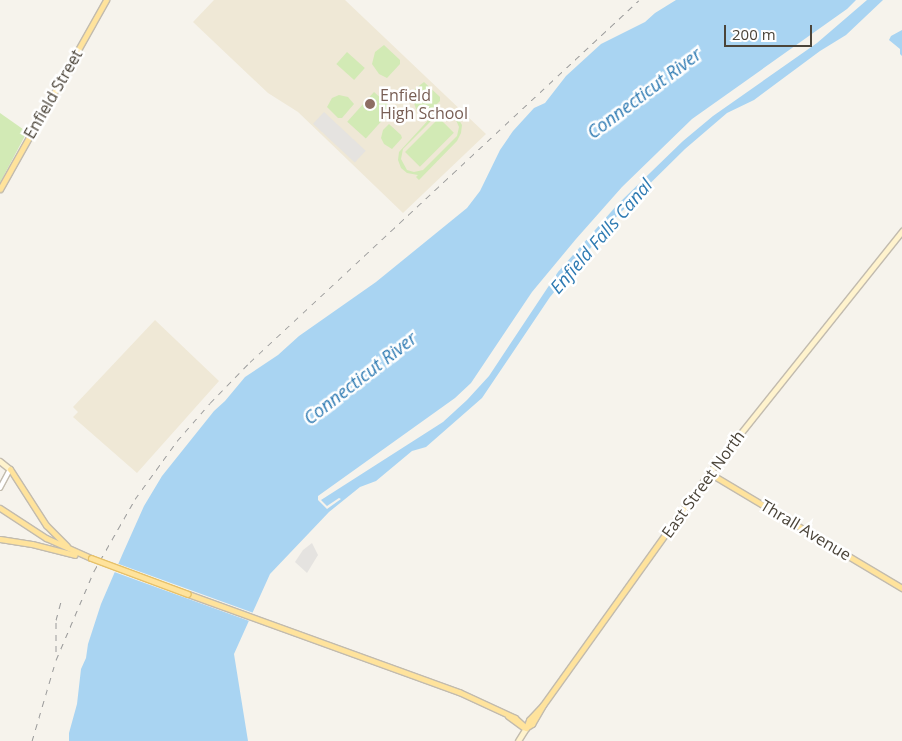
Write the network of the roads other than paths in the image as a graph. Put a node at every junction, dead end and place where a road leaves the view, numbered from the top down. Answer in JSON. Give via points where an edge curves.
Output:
{"nodes":[{"id":1,"x":106,"y":0,"type":"edge"},
{"id":2,"x":0,"y":188,"type":"edge"},
{"id":3,"x":902,"y":230,"type":"edge"},
{"id":4,"x":0,"y":461,"type":"edge"},
{"id":5,"x":10,"y":469,"type":"junction"},
{"id":6,"x":710,"y":473,"type":"junction"},
{"id":7,"x":0,"y":488,"type":"edge"},
{"id":8,"x":0,"y":508,"type":"edge"},
{"id":9,"x":0,"y":539,"type":"edge"},
{"id":10,"x":71,"y":550,"type":"junction"},
{"id":11,"x":89,"y":558,"type":"junction"},
{"id":12,"x":902,"y":588,"type":"edge"},
{"id":13,"x":526,"y":728,"type":"junction"},
{"id":14,"x":518,"y":741,"type":"edge"}],
"edges":[{"from":1,"to":2,"type":"main road","name":"Enfield Street"},
{"from":3,"to":6,"type":"main road","name":"East Street North"},
{"from":4,"to":5,"type":"main road"},
{"from":5,"to":7,"type":"street"},
{"from":5,"to":10,"type":"main road","via":[[46,525]]},
{"from":6,"to":12,"type":"main road","name":"Thrall Avenue"},
{"from":6,"to":13,"type":"main road","name":"East Street North"},
{"from":8,"to":10,"type":"main road"},
{"from":9,"to":11,"type":"main road"},
{"from":10,"to":11,"type":"main road"},
{"from":11,"to":13,"type":"main road","bridge":true,"via":[[459,692],[515,718]]},
{"from":13,"to":14,"type":"main road","name":"East Street North"}]}
